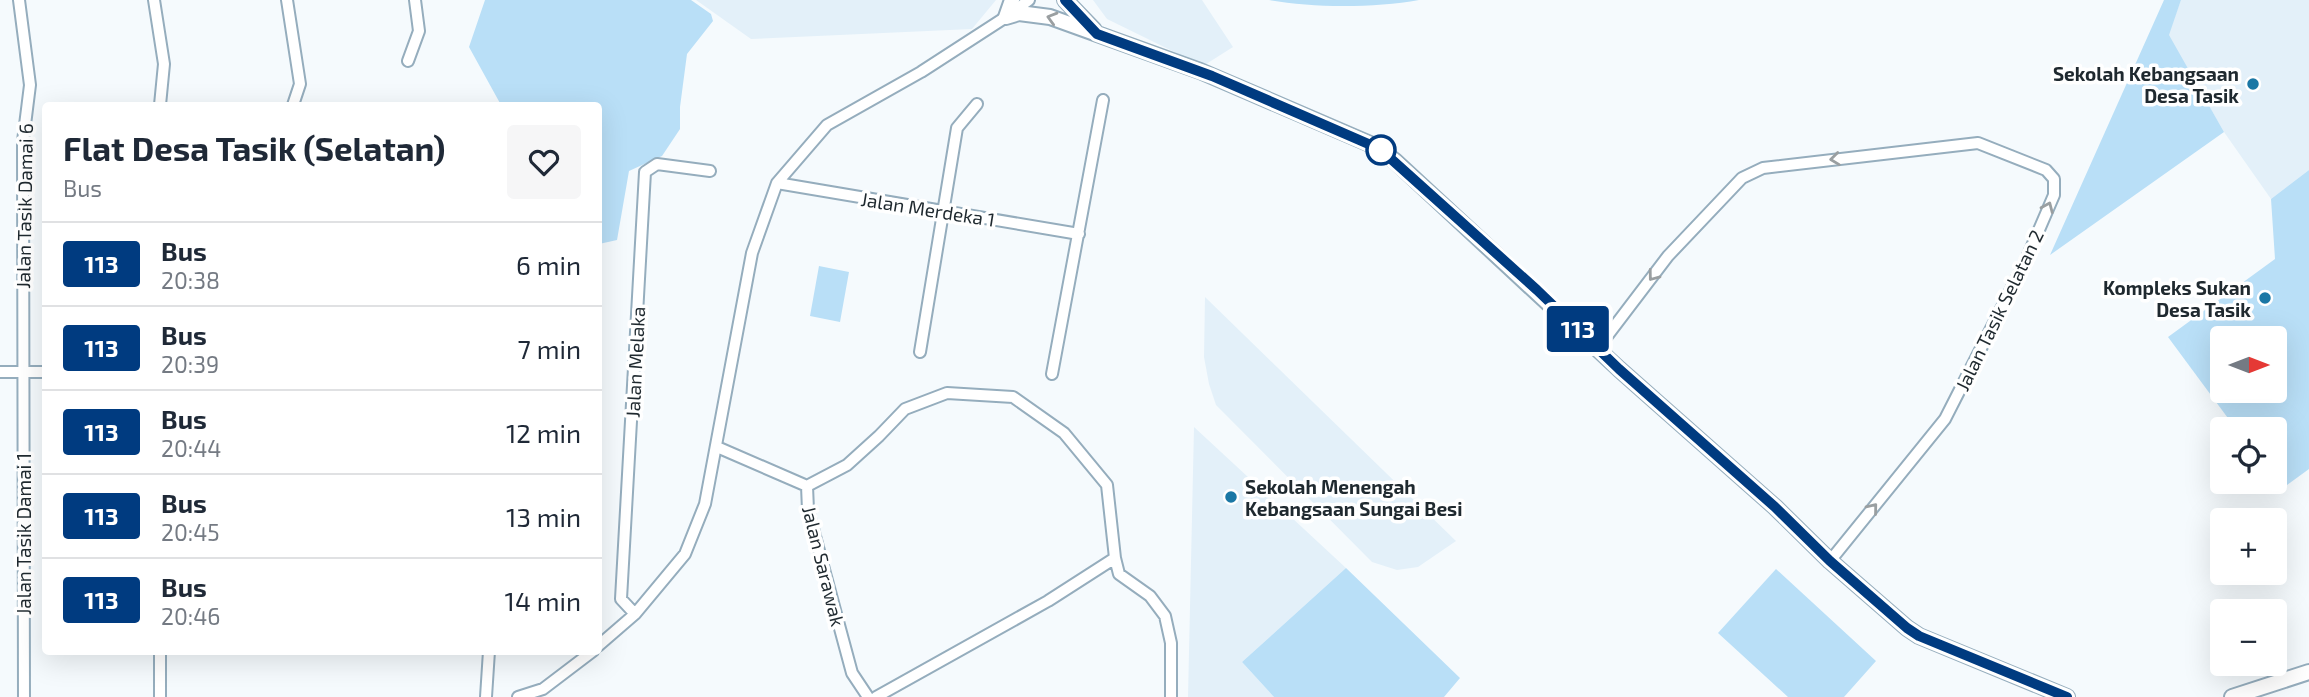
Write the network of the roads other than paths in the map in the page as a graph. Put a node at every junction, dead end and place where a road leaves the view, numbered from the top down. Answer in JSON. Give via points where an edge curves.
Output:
{"nodes":[{"id":1,"x":19,"y":0,"type":"edge"},
{"id":2,"x":154,"y":0,"type":"edge"},
{"id":3,"x":287,"y":0,"type":"edge"},
{"id":4,"x":415,"y":0,"type":"edge"},
{"id":5,"x":1012,"y":0,"type":"edge"},
{"id":6,"x":1029,"y":0,"type":"edge"},
{"id":7,"x":1065,"y":0,"type":"edge"},
{"id":8,"x":1006,"y":17,"type":"junction"},
{"id":9,"x":1097,"y":34,"type":"junction"},
{"id":10,"x":408,"y":61,"type":"dead end"},
{"id":11,"x":1103,"y":100,"type":"dead end"},
{"id":12,"x":160,"y":102,"type":"edge"},
{"id":13,"x":294,"y":102,"type":"edge"},
{"id":14,"x":977,"y":104,"type":"dead end"},
{"id":15,"x":710,"y":171,"type":"dead end"},
{"id":16,"x":777,"y":183,"type":"junction"},
{"id":17,"x":944,"y":212,"type":"junction"},
{"id":18,"x":1079,"y":234,"type":"junction"},
{"id":19,"x":1598,"y":348,"type":"junction"},
{"id":20,"x":920,"y":352,"type":"dead end"},
{"id":21,"x":0,"y":372,"type":"edge"},
{"id":22,"x":23,"y":372,"type":"junction"},
{"id":23,"x":42,"y":372,"type":"edge"},
{"id":24,"x":1052,"y":374,"type":"dead end"},
{"id":25,"x":717,"y":447,"type":"junction"},
{"id":26,"x":807,"y":486,"type":"junction"},
{"id":27,"x":1115,"y":558,"type":"junction"},
{"id":28,"x":1830,"y":561,"type":"junction"},
{"id":29,"x":635,"y":614,"type":"junction"},
{"id":30,"x":602,"y":643,"type":"edge"},
{"id":31,"x":160,"y":655,"type":"edge"},
{"id":32,"x":489,"y":655,"type":"edge"},
{"id":33,"x":588,"y":655,"type":"edge"},
{"id":34,"x":2309,"y":672,"type":"edge"},
{"id":35,"x":24,"y":697,"type":"edge"},
{"id":36,"x":160,"y":697,"type":"edge"},
{"id":37,"x":486,"y":697,"type":"edge"},
{"id":38,"x":518,"y":697,"type":"edge"},
{"id":39,"x":867,"y":697,"type":"edge"},
{"id":40,"x":876,"y":697,"type":"edge"},
{"id":41,"x":1171,"y":697,"type":"edge"},
{"id":42,"x":2067,"y":697,"type":"edge"},
{"id":43,"x":2232,"y":697,"type":"edge"}],
"edges":[{"from":1,"to":22,"type":"street","name":"Jalan Tasik Damai 6","via":[[30,85],[23,141]]},
{"from":2,"to":12,"type":"street","via":[[164,64]]},
{"from":3,"to":13,"type":"street","via":[[300,84]]},
{"from":4,"to":10,"type":"street","via":[[419,31]]},
{"from":5,"to":8,"type":"street"},
{"from":6,"to":8,"type":"street"},
{"from":7,"to":9,"type":"street"},
{"from":9,"to":8,"type":"street","one_way":true,"via":[[1030,13]]},
{"from":8,"to":16,"type":"street","via":[[827,125]]},
{"from":9,"to":19,"type":"street","via":[[1212,76],[1380,149]]},
{"from":11,"to":18,"type":"street"},
{"from":14,"to":17,"type":"street","via":[[957,128]]},
{"from":15,"to":29,"type":"street","name":"Jalan Melaka","via":[[657,164],[645,172],[621,599]]},
{"from":16,"to":17,"type":"street","name":"Jalan Merdeka 1"},
{"from":16,"to":25,"type":"street","via":[[752,253]]},
{"from":17,"to":18,"type":"street","name":"Jalan Merdeka 1"},
{"from":17,"to":20,"type":"street"},
{"from":18,"to":24,"type":"street"},
{"from":19,"to":28,"type":"street"},
{"from":28,"to":19,"type":"street","name":"Jalan Tasik Selatan 2","one_way":true,"via":[[1945,419],[2054,195],[2054,178],[2046,170],[1978,143],[1763,168],[1742,178],[1668,256]]},
{"from":21,"to":22,"type":"street"},
{"from":22,"to":23,"type":"street"},
{"from":22,"to":35,"type":"street","name":"Jalan Tasik Damai 1"},
{"from":25,"to":26,"type":"street","name":"Jalan Sarawak"},
{"from":25,"to":29,"type":"street","via":[[705,504],[685,554]]},
{"from":26,"to":27,"type":"street","via":[[847,465],[905,409],[947,393],[1013,397],[1064,433],[1107,485]]},
{"from":26,"to":39,"type":"street","name":"Jalan Sarawak","via":[[807,510],[852,673]]},
{"from":27,"to":40,"type":"street"},
{"from":27,"to":41,"type":"street","via":[[1119,574],[1150,596],[1165,616],[1171,643]]},
{"from":28,"to":42,"type":"street","via":[[1919,636]]},
{"from":29,"to":30,"type":"street"},
{"from":31,"to":36,"type":"street"},
{"from":32,"to":37,"type":"street"},
{"from":33,"to":38,"type":"street","via":[[543,689]]},
{"from":34,"to":43,"type":"street"}]}
